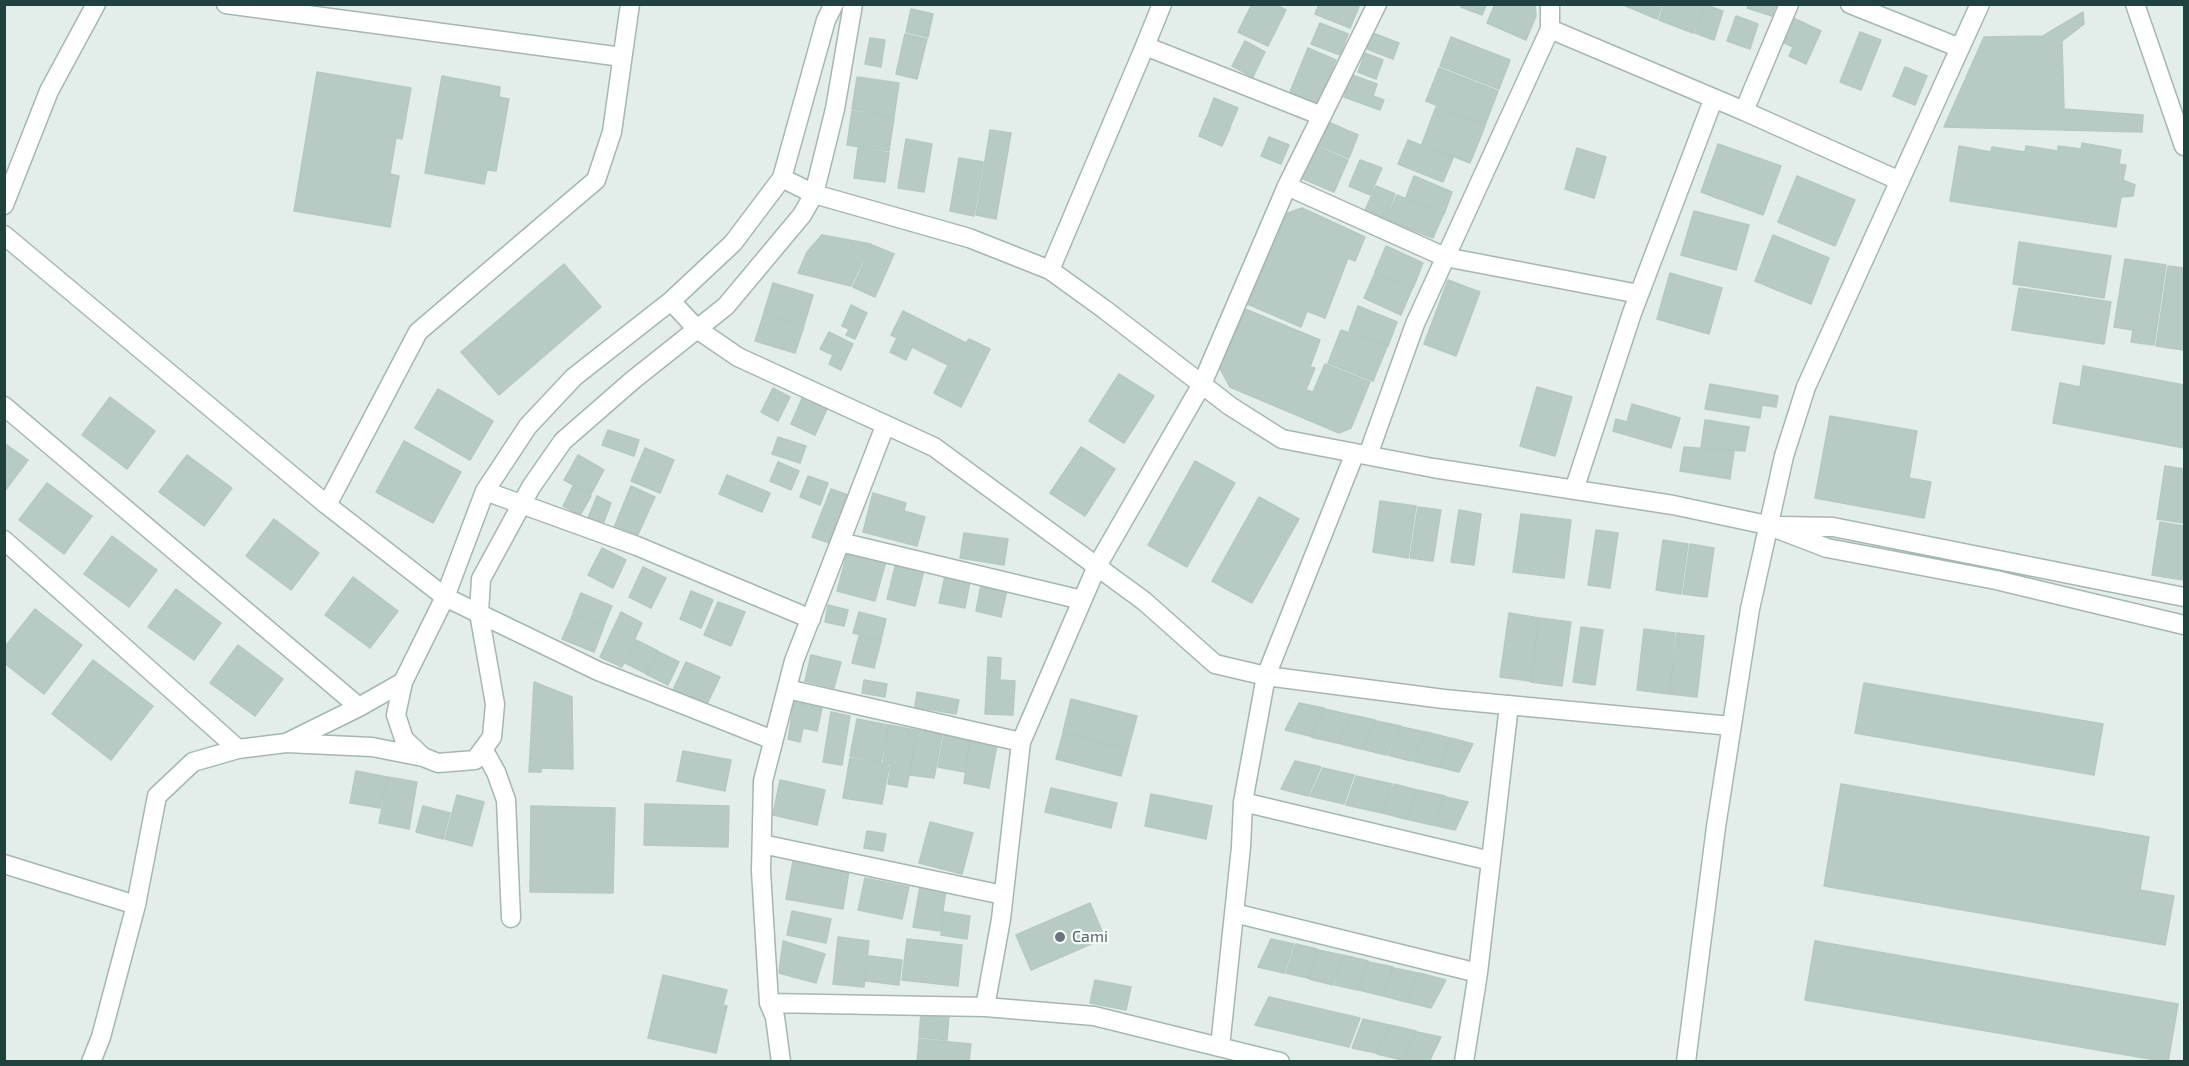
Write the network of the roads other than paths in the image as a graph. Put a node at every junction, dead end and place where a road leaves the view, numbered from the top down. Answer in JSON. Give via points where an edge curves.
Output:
{"nodes":[{"id":1,"x":96,"y":4,"type":"edge"},
{"id":2,"x":226,"y":4,"type":"edge"},
{"id":3,"x":630,"y":4,"type":"edge"},
{"id":4,"x":834,"y":4,"type":"edge"},
{"id":5,"x":853,"y":4,"type":"edge"},
{"id":6,"x":1162,"y":4,"type":"edge"},
{"id":7,"x":1377,"y":4,"type":"edge"},
{"id":8,"x":1550,"y":4,"type":"edge"},
{"id":9,"x":1789,"y":4,"type":"edge"},
{"id":10,"x":1850,"y":4,"type":"edge"},
{"id":11,"x":1980,"y":4,"type":"edge"},
{"id":12,"x":2134,"y":4,"type":"edge"},
{"id":13,"x":1550,"y":29,"type":"junction"},
{"id":14,"x":1145,"y":46,"type":"junction"},
{"id":15,"x":1960,"y":48,"type":"junction"},
{"id":16,"x":622,"y":57,"type":"junction"},
{"id":17,"x":1713,"y":100,"type":"junction"},
{"id":18,"x":1744,"y":111,"type":"junction"},
{"id":19,"x":1322,"y":116,"type":"junction"},
{"id":20,"x":2184,"y":146,"type":"edge"},
{"id":21,"x":782,"y":178,"type":"junction"},
{"id":22,"x":1900,"y":181,"type":"junction"},
{"id":23,"x":1287,"y":186,"type":"junction"},
{"id":24,"x":814,"y":194,"type":"junction"},
{"id":25,"x":4,"y":205,"type":"edge"},
{"id":26,"x":4,"y":236,"type":"edge"},
{"id":27,"x":1445,"y":257,"type":"junction"},
{"id":28,"x":1050,"y":270,"type":"junction"},
{"id":29,"x":1639,"y":294,"type":"junction"},
{"id":30,"x":671,"y":301,"type":"junction"},
{"id":31,"x":697,"y":329,"type":"junction"},
{"id":32,"x":1202,"y":384,"type":"junction"},
{"id":33,"x":4,"y":405,"type":"edge"},
{"id":34,"x":885,"y":426,"type":"junction"},
{"id":35,"x":1362,"y":454,"type":"junction"},
{"id":36,"x":1574,"y":490,"type":"junction"},
{"id":37,"x":485,"y":491,"type":"junction"},
{"id":38,"x":522,"y":504,"type":"junction"},
{"id":39,"x":327,"y":505,"type":"junction"},
{"id":40,"x":1767,"y":525,"type":"junction"},
{"id":41,"x":4,"y":540,"type":"edge"},
{"id":42,"x":840,"y":542,"type":"junction"},
{"id":43,"x":1097,"y":566,"type":"junction"},
{"id":44,"x":445,"y":597,"type":"junction"},
{"id":45,"x":2184,"y":597,"type":"edge"},
{"id":46,"x":1082,"y":600,"type":"junction"},
{"id":47,"x":479,"y":613,"type":"junction"},
{"id":48,"x":811,"y":619,"type":"junction"},
{"id":49,"x":2184,"y":625,"type":"edge"},
{"id":50,"x":1266,"y":676,"type":"junction"},
{"id":51,"x":403,"y":682,"type":"junction"},
{"id":52,"x":787,"y":689,"type":"junction"},
{"id":53,"x":1509,"y":705,"type":"junction"},
{"id":54,"x":359,"y":707,"type":"junction"},
{"id":55,"x":1731,"y":726,"type":"junction"},
{"id":56,"x":773,"y":740,"type":"junction"},
{"id":57,"x":1021,"y":742,"type":"junction"},
{"id":58,"x":286,"y":743,"type":"junction"},
{"id":59,"x":238,"y":749,"type":"junction"},
{"id":60,"x":483,"y":749,"type":"junction"},
{"id":61,"x":423,"y":757,"type":"junction"},
{"id":62,"x":1243,"y":802,"type":"junction"},
{"id":63,"x":762,"y":844,"type":"junction"},
{"id":64,"x":1491,"y":861,"type":"junction"},
{"id":65,"x":4,"y":864,"type":"edge"},
{"id":66,"x":1004,"y":895,"type":"junction"},
{"id":67,"x":136,"y":905,"type":"junction"},
{"id":68,"x":1234,"y":913,"type":"junction"},
{"id":69,"x":511,"y":918,"type":"dead end"},
{"id":70,"x":1478,"y":974,"type":"junction"},
{"id":71,"x":769,"y":1003,"type":"junction"},
{"id":72,"x":985,"y":1007,"type":"junction"},
{"id":73,"x":1221,"y":1047,"type":"junction"},
{"id":74,"x":91,"y":1062,"type":"edge"},
{"id":75,"x":781,"y":1062,"type":"edge"},
{"id":76,"x":1280,"y":1062,"type":"edge"},
{"id":77,"x":1464,"y":1062,"type":"edge"},
{"id":78,"x":1686,"y":1062,"type":"edge"}],
"edges":[{"from":1,"to":25,"type":"street","via":[[49,91]]},
{"from":2,"to":16,"type":"street"},
{"from":3,"to":16,"type":"street"},
{"from":4,"to":21,"type":"street","via":[[826,20]]},
{"from":5,"to":24,"type":"street","via":[[835,109]]},
{"from":6,"to":14,"type":"street"},
{"from":7,"to":19,"type":"street"},
{"from":8,"to":13,"type":"street"},
{"from":9,"to":18,"type":"street"},
{"from":10,"to":15,"type":"street"},
{"from":11,"to":15,"type":"street"},
{"from":12,"to":20,"type":"street"},
{"from":13,"to":17,"type":"street"},
{"from":13,"to":27,"type":"street"},
{"from":14,"to":19,"type":"street"},
{"from":14,"to":28,"type":"street"},
{"from":15,"to":22,"type":"street"},
{"from":16,"to":39,"type":"street","via":[[612,132],[596,180],[418,332]]},
{"from":17,"to":18,"type":"street"},
{"from":17,"to":29,"type":"street"},
{"from":18,"to":22,"type":"street"},
{"from":19,"to":23,"type":"street"},
{"from":21,"to":24,"type":"street"},
{"from":21,"to":30,"type":"street","via":[[733,243]]},
{"from":22,"to":40,"type":"street","via":[[1806,387]]},
{"from":23,"to":27,"type":"street"},
{"from":23,"to":32,"type":"street"},
{"from":24,"to":28,"type":"street","via":[[969,238]]},
{"from":24,"to":31,"type":"street","via":[[802,215],[726,306]]},
{"from":26,"to":39,"type":"street"},
{"from":27,"to":29,"type":"street"},
{"from":27,"to":35,"type":"street"},
{"from":28,"to":32,"type":"street"},
{"from":29,"to":36,"type":"street"},
{"from":30,"to":31,"type":"street"},
{"from":30,"to":37,"type":"street","via":[[574,377],[528,426]]},
{"from":31,"to":34,"type":"street","via":[[738,357]]},
{"from":31,"to":38,"type":"street","via":[[563,441]]},
{"from":32,"to":35,"type":"street","via":[[1282,439]]},
{"from":32,"to":43,"type":"street"},
{"from":33,"to":54,"type":"street"},
{"from":34,"to":42,"type":"street"},
{"from":34,"to":43,"type":"street","via":[[934,447]]},
{"from":35,"to":36,"type":"street"},
{"from":35,"to":50,"type":"street"},
{"from":36,"to":40,"type":"street"},
{"from":37,"to":38,"type":"street"},
{"from":37,"to":44,"type":"street"},
{"from":38,"to":47,"type":"street","via":[[481,579]]},
{"from":38,"to":48,"type":"street","via":[[638,546]]},
{"from":39,"to":44,"type":"street"},
{"from":40,"to":45,"type":"street","via":[[1833,527]]},
{"from":40,"to":49,"type":"street","via":[[1827,548],[1996,580]]},
{"from":40,"to":55,"type":"street"},
{"from":41,"to":59,"type":"street"},
{"from":42,"to":46,"type":"street"},
{"from":42,"to":48,"type":"street"},
{"from":43,"to":46,"type":"street"},
{"from":43,"to":50,"type":"street","via":[[1144,601],[1215,664]]},
{"from":44,"to":47,"type":"street"},
{"from":44,"to":51,"type":"street"},
{"from":46,"to":57,"type":"street"},
{"from":47,"to":56,"type":"street","via":[[598,671]]},
{"from":47,"to":60,"type":"street","via":[[495,704],[492,737]]},
{"from":48,"to":52,"type":"street"},
{"from":50,"to":53,"type":"street"},
{"from":50,"to":62,"type":"street"},
{"from":51,"to":54,"type":"street"},
{"from":51,"to":61,"type":"street","via":[[396,715],[405,739]]},
{"from":52,"to":56,"type":"street"},
{"from":52,"to":57,"type":"street"},
{"from":53,"to":55,"type":"street"},
{"from":53,"to":64,"type":"street"},
{"from":54,"to":58,"type":"street"},
{"from":55,"to":78,"type":"street"},
{"from":56,"to":63,"type":"street","via":[[763,781]]},
{"from":57,"to":66,"type":"street"},
{"from":58,"to":59,"type":"street"},
{"from":58,"to":61,"type":"street","via":[[372,747]]},
{"from":59,"to":67,"type":"street","via":[[193,762],[158,796]]},
{"from":60,"to":61,"type":"street","via":[[475,760],[438,763]]},
{"from":60,"to":69,"type":"street","via":[[506,800]]},
{"from":62,"to":64,"type":"street"},
{"from":62,"to":68,"type":"street"},
{"from":63,"to":66,"type":"street"},
{"from":63,"to":71,"type":"street"},
{"from":64,"to":70,"type":"street"},
{"from":65,"to":67,"type":"street"},
{"from":66,"to":72,"type":"street"},
{"from":67,"to":74,"type":"street"},
{"from":68,"to":70,"type":"street"},
{"from":68,"to":73,"type":"street"},
{"from":70,"to":77,"type":"street"},
{"from":71,"to":72,"type":"street"},
{"from":71,"to":75,"type":"street","via":[[775,1017]]},
{"from":72,"to":73,"type":"street","via":[[1094,1016]]},
{"from":73,"to":76,"type":"street"}]}
